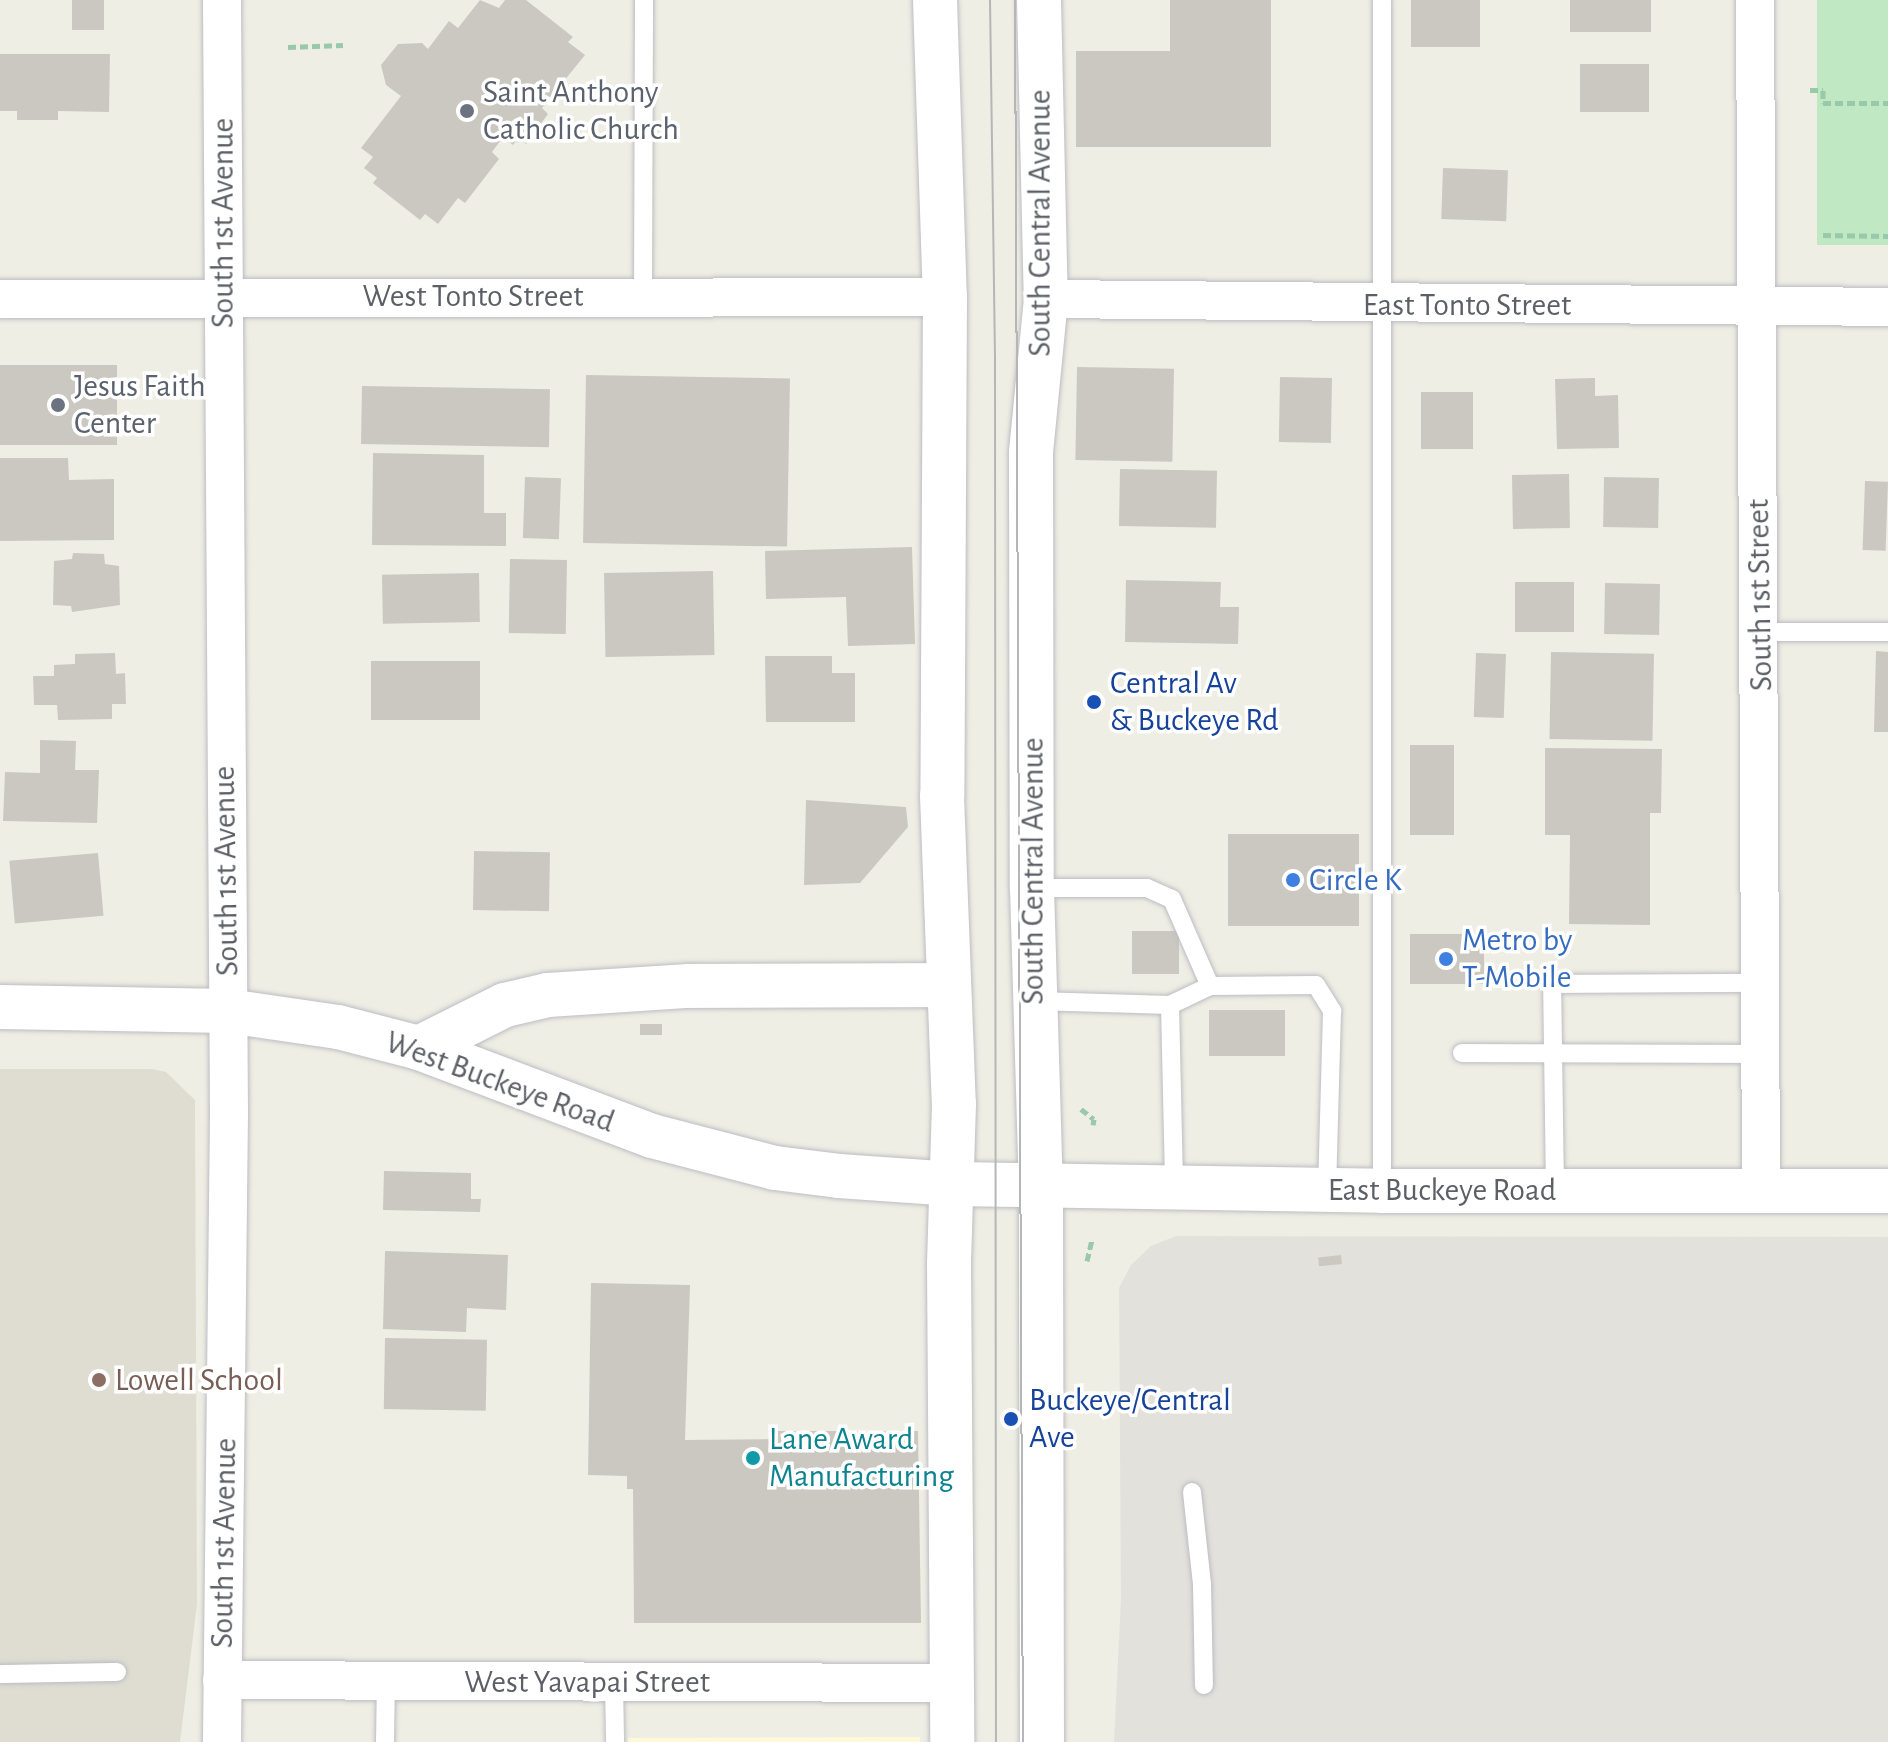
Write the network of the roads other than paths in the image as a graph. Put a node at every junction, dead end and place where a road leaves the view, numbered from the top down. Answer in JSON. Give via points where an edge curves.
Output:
{"nodes":[{"id":1,"x":222,"y":0,"type":"edge"},
{"id":2,"x":644,"y":0,"type":"edge"},
{"id":3,"x":935,"y":0,"type":"edge"},
{"id":4,"x":1039,"y":0,"type":"edge"},
{"id":5,"x":1382,"y":0,"type":"edge"},
{"id":6,"x":1755,"y":0,"type":"edge"},
{"id":7,"x":222,"y":295,"type":"junction"},
{"id":8,"x":643,"y":297,"type":"junction"},
{"id":9,"x":945,"y":297,"type":"junction"},
{"id":10,"x":0,"y":299,"type":"edge"},
{"id":11,"x":1046,"y":299,"type":"junction"},
{"id":12,"x":1382,"y":304,"type":"junction"},
{"id":13,"x":1756,"y":307,"type":"junction"},
{"id":14,"x":1888,"y":307,"type":"edge"},
{"id":15,"x":1761,"y":632,"type":"junction"},
{"id":16,"x":1888,"y":632,"type":"edge"},
{"id":17,"x":1032,"y":888,"type":"junction"},
{"id":18,"x":1761,"y":983,"type":"junction"},
{"id":19,"x":949,"y":985,"type":"junction"},
{"id":20,"x":1210,"y":986,"type":"junction"},
{"id":21,"x":1033,"y":1001,"type":"junction"},
{"id":22,"x":1170,"y":1005,"type":"junction"},
{"id":23,"x":0,"y":1007,"type":"edge"},
{"id":24,"x":228,"y":1011,"type":"junction"},
{"id":25,"x":419,"y":1048,"type":"junction"},
{"id":26,"x":1462,"y":1053,"type":"dead end"},
{"id":27,"x":1553,"y":1054,"type":"junction"},
{"id":28,"x":1761,"y":1054,"type":"junction"},
{"id":29,"x":975,"y":1184,"type":"junction"},
{"id":30,"x":1041,"y":1184,"type":"junction"},
{"id":31,"x":1174,"y":1187,"type":"junction"},
{"id":32,"x":1327,"y":1190,"type":"junction"},
{"id":33,"x":1761,"y":1190,"type":"junction"},
{"id":34,"x":1382,"y":1191,"type":"junction"},
{"id":35,"x":1555,"y":1191,"type":"junction"},
{"id":36,"x":1888,"y":1191,"type":"edge"},
{"id":37,"x":1192,"y":1492,"type":"dead end"},
{"id":38,"x":117,"y":1672,"type":"dead end"},
{"id":39,"x":0,"y":1674,"type":"edge"},
{"id":40,"x":222,"y":1680,"type":"junction"},
{"id":41,"x":386,"y":1681,"type":"junction"},
{"id":42,"x":614,"y":1682,"type":"junction"},
{"id":43,"x":952,"y":1683,"type":"junction"},
{"id":44,"x":1204,"y":1685,"type":"dead end"},
{"id":45,"x":222,"y":1742,"type":"edge"},
{"id":46,"x":385,"y":1742,"type":"edge"},
{"id":47,"x":615,"y":1742,"type":"edge"},
{"id":48,"x":952,"y":1742,"type":"edge"},
{"id":49,"x":1042,"y":1742,"type":"edge"}],
"edges":[{"from":1,"to":7,"type":"street","name":"South 1st Avenue"},
{"from":2,"to":8,"type":"lane"},
{"from":3,"to":9,"type":"main road"},
{"from":4,"to":11,"type":"main road","name":"South Central Avenue"},
{"from":5,"to":12,"type":"lane"},
{"from":6,"to":13,"type":"street","name":"South 1st Street"},
{"from":7,"to":8,"type":"street","name":"West Tonto Street"},
{"from":7,"to":10,"type":"street","name":"West Tonto Street"},
{"from":7,"to":24,"type":"street","name":"South 1st Avenue"},
{"from":8,"to":9,"type":"street","name":"West Tonto Street"},
{"from":9,"to":19,"type":"main road","via":[[942,796]]},
{"from":11,"to":12,"type":"street","name":"East Tonto Street"},
{"from":11,"to":17,"type":"main road","name":"South Central Avenue","via":[[1031,453]]},
{"from":12,"to":13,"type":"street","name":"East Tonto Street"},
{"from":12,"to":34,"type":"lane"},
{"from":13,"to":14,"type":"street","name":"East Tonto Street"},
{"from":13,"to":15,"type":"street","name":"South 1st Street"},
{"from":15,"to":16,"type":"lane"},
{"from":15,"to":18,"type":"street","name":"South 1st Street"},
{"from":17,"to":20,"type":"lane","via":[[1147,888],[1172,899]]},
{"from":17,"to":21,"type":"main road","name":"South Central Avenue"},
{"from":18,"to":27,"type":"lane","via":[[1552,984]]},
{"from":18,"to":28,"type":"street","name":"South 1st Street"},
{"from":19,"to":25,"type":"main road","via":[[689,986],[548,995],[505,1005]]},
{"from":19,"to":29,"type":"main road"},
{"from":20,"to":22,"type":"lane"},
{"from":20,"to":32,"type":"lane","via":[[1316,985],[1325,996],[1332,1011]]},
{"from":21,"to":22,"type":"lane"},
{"from":21,"to":30,"type":"main road","name":"South Central Avenue"},
{"from":22,"to":31,"type":"lane"},
{"from":23,"to":24,"type":"main road","name":"West Buckeye Road"},
{"from":24,"to":25,"type":"main road","name":"West Buckeye Road","via":[[338,1027]]},
{"from":24,"to":40,"type":"street","name":"South 1st Avenue"},
{"from":25,"to":29,"type":"main road","name":"West Buckeye Road","via":[[609,1122],[711,1154],[826,1174]]},
{"from":26,"to":27,"type":"lane"},
{"from":27,"to":28,"type":"lane"},
{"from":27,"to":35,"type":"lane"},
{"from":28,"to":33,"type":"street","name":"South 1st Street"},
{"from":29,"to":30,"type":"main road","name":"East Buckeye Road"},
{"from":29,"to":43,"type":"main road","via":[[949,1264]]},
{"from":30,"to":31,"type":"main road","name":"East Buckeye Road"},
{"from":30,"to":49,"type":"main road","name":"South Central Avenue"},
{"from":31,"to":32,"type":"main road","name":"East Buckeye Road"},
{"from":32,"to":34,"type":"main road","name":"East Buckeye Road"},
{"from":33,"to":35,"type":"main road","name":"East Buckeye Road"},
{"from":33,"to":36,"type":"main road","name":"East Buckeye Road"},
{"from":34,"to":35,"type":"main road","name":"East Buckeye Road"},
{"from":37,"to":44,"type":"lane","via":[[1202,1584]]},
{"from":38,"to":39,"type":"lane"},
{"from":40,"to":41,"type":"street","name":"West Yavapai Street"},
{"from":40,"to":45,"type":"street","name":"South 1st Avenue"},
{"from":41,"to":42,"type":"street","name":"West Yavapai Street"},
{"from":41,"to":46,"type":"lane"},
{"from":42,"to":43,"type":"street","name":"West Yavapai Street"},
{"from":42,"to":47,"type":"lane"},
{"from":43,"to":48,"type":"main road"}]}
